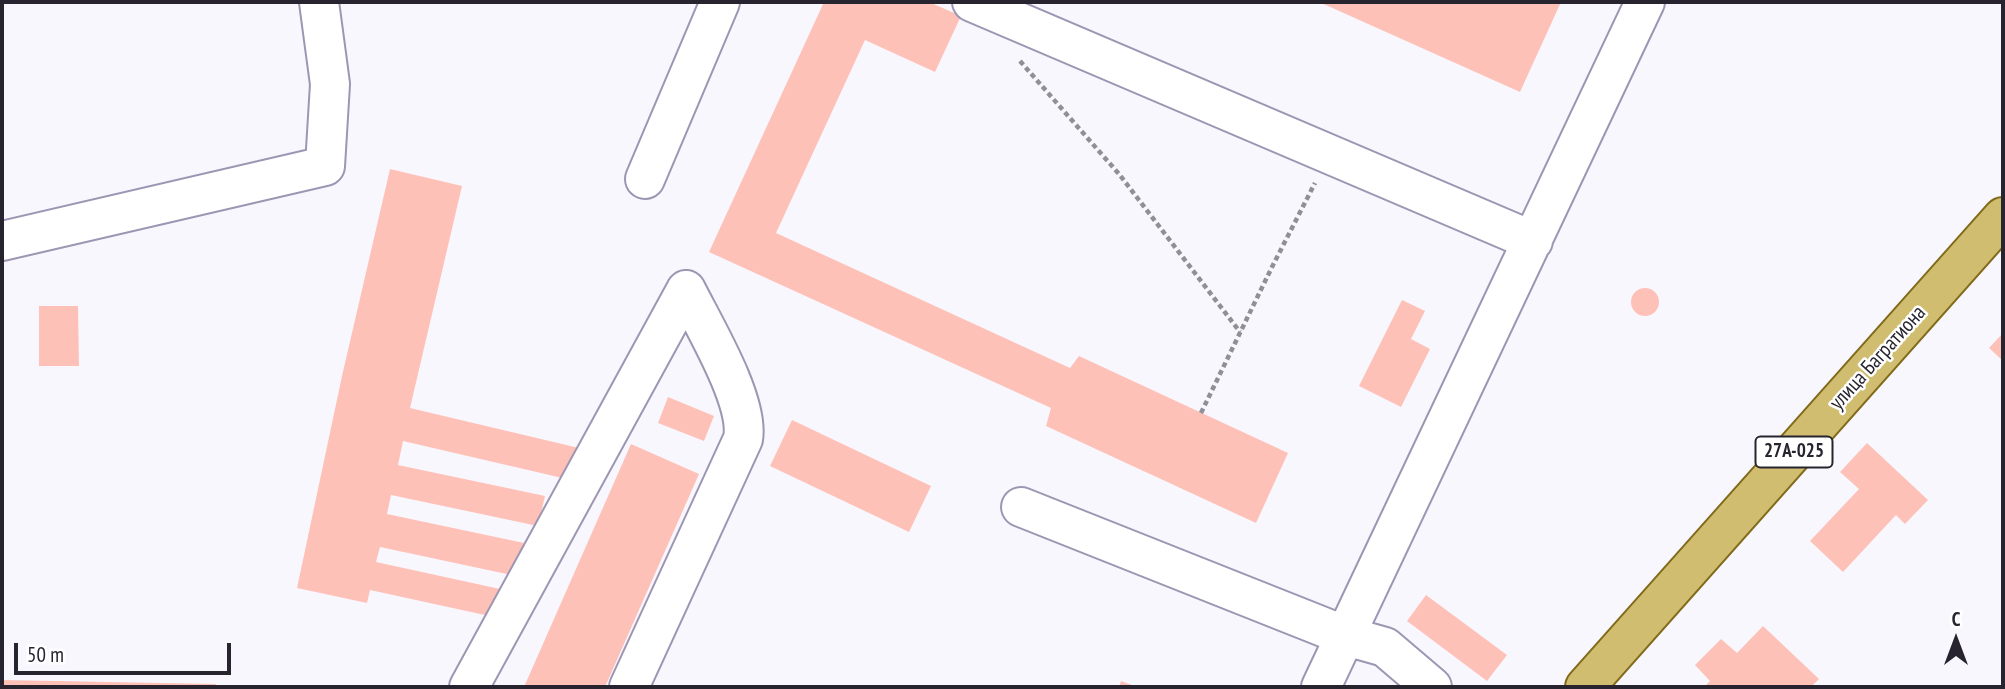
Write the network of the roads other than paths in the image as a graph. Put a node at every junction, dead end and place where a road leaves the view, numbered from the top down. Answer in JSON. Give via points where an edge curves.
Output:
{"nodes":[{"id":1,"x":319,"y":2,"type":"edge"},
{"id":2,"x":720,"y":2,"type":"edge"},
{"id":3,"x":972,"y":2,"type":"edge"},
{"id":4,"x":1646,"y":2,"type":"edge"},
{"id":5,"x":645,"y":179,"type":"dead end"},
{"id":6,"x":2003,"y":217,"type":"edge"},
{"id":7,"x":2,"y":241,"type":"edge"},
{"id":8,"x":1533,"y":241,"type":"junction"},
{"id":9,"x":1021,"y":507,"type":"dead end"},
{"id":10,"x":1346,"y":636,"type":"junction"},
{"id":11,"x":469,"y":687,"type":"edge"},
{"id":12,"x":629,"y":687,"type":"edge"},
{"id":13,"x":1321,"y":687,"type":"edge"},
{"id":14,"x":1432,"y":687,"type":"edge"},
{"id":15,"x":1585,"y":687,"type":"edge"}],
"edges":[{"from":1,"to":7,"type":"lane","via":[[330,84],[325,166]]},
{"from":2,"to":5,"type":"lane"},
{"from":3,"to":8,"type":"lane"},
{"from":4,"to":8,"type":"lane"},
{"from":6,"to":15,"type":"main road","name":"улица Багратиона","number":"27А-025"},
{"from":8,"to":10,"type":"lane"},
{"from":9,"to":10,"type":"lane"},
{"from":10,"to":13,"type":"lane"},
{"from":10,"to":14,"type":"lane","via":[[1385,647]]},
{"from":11,"to":12,"type":"lane","via":[[686,290],[738,397],[746,426]]}]}
